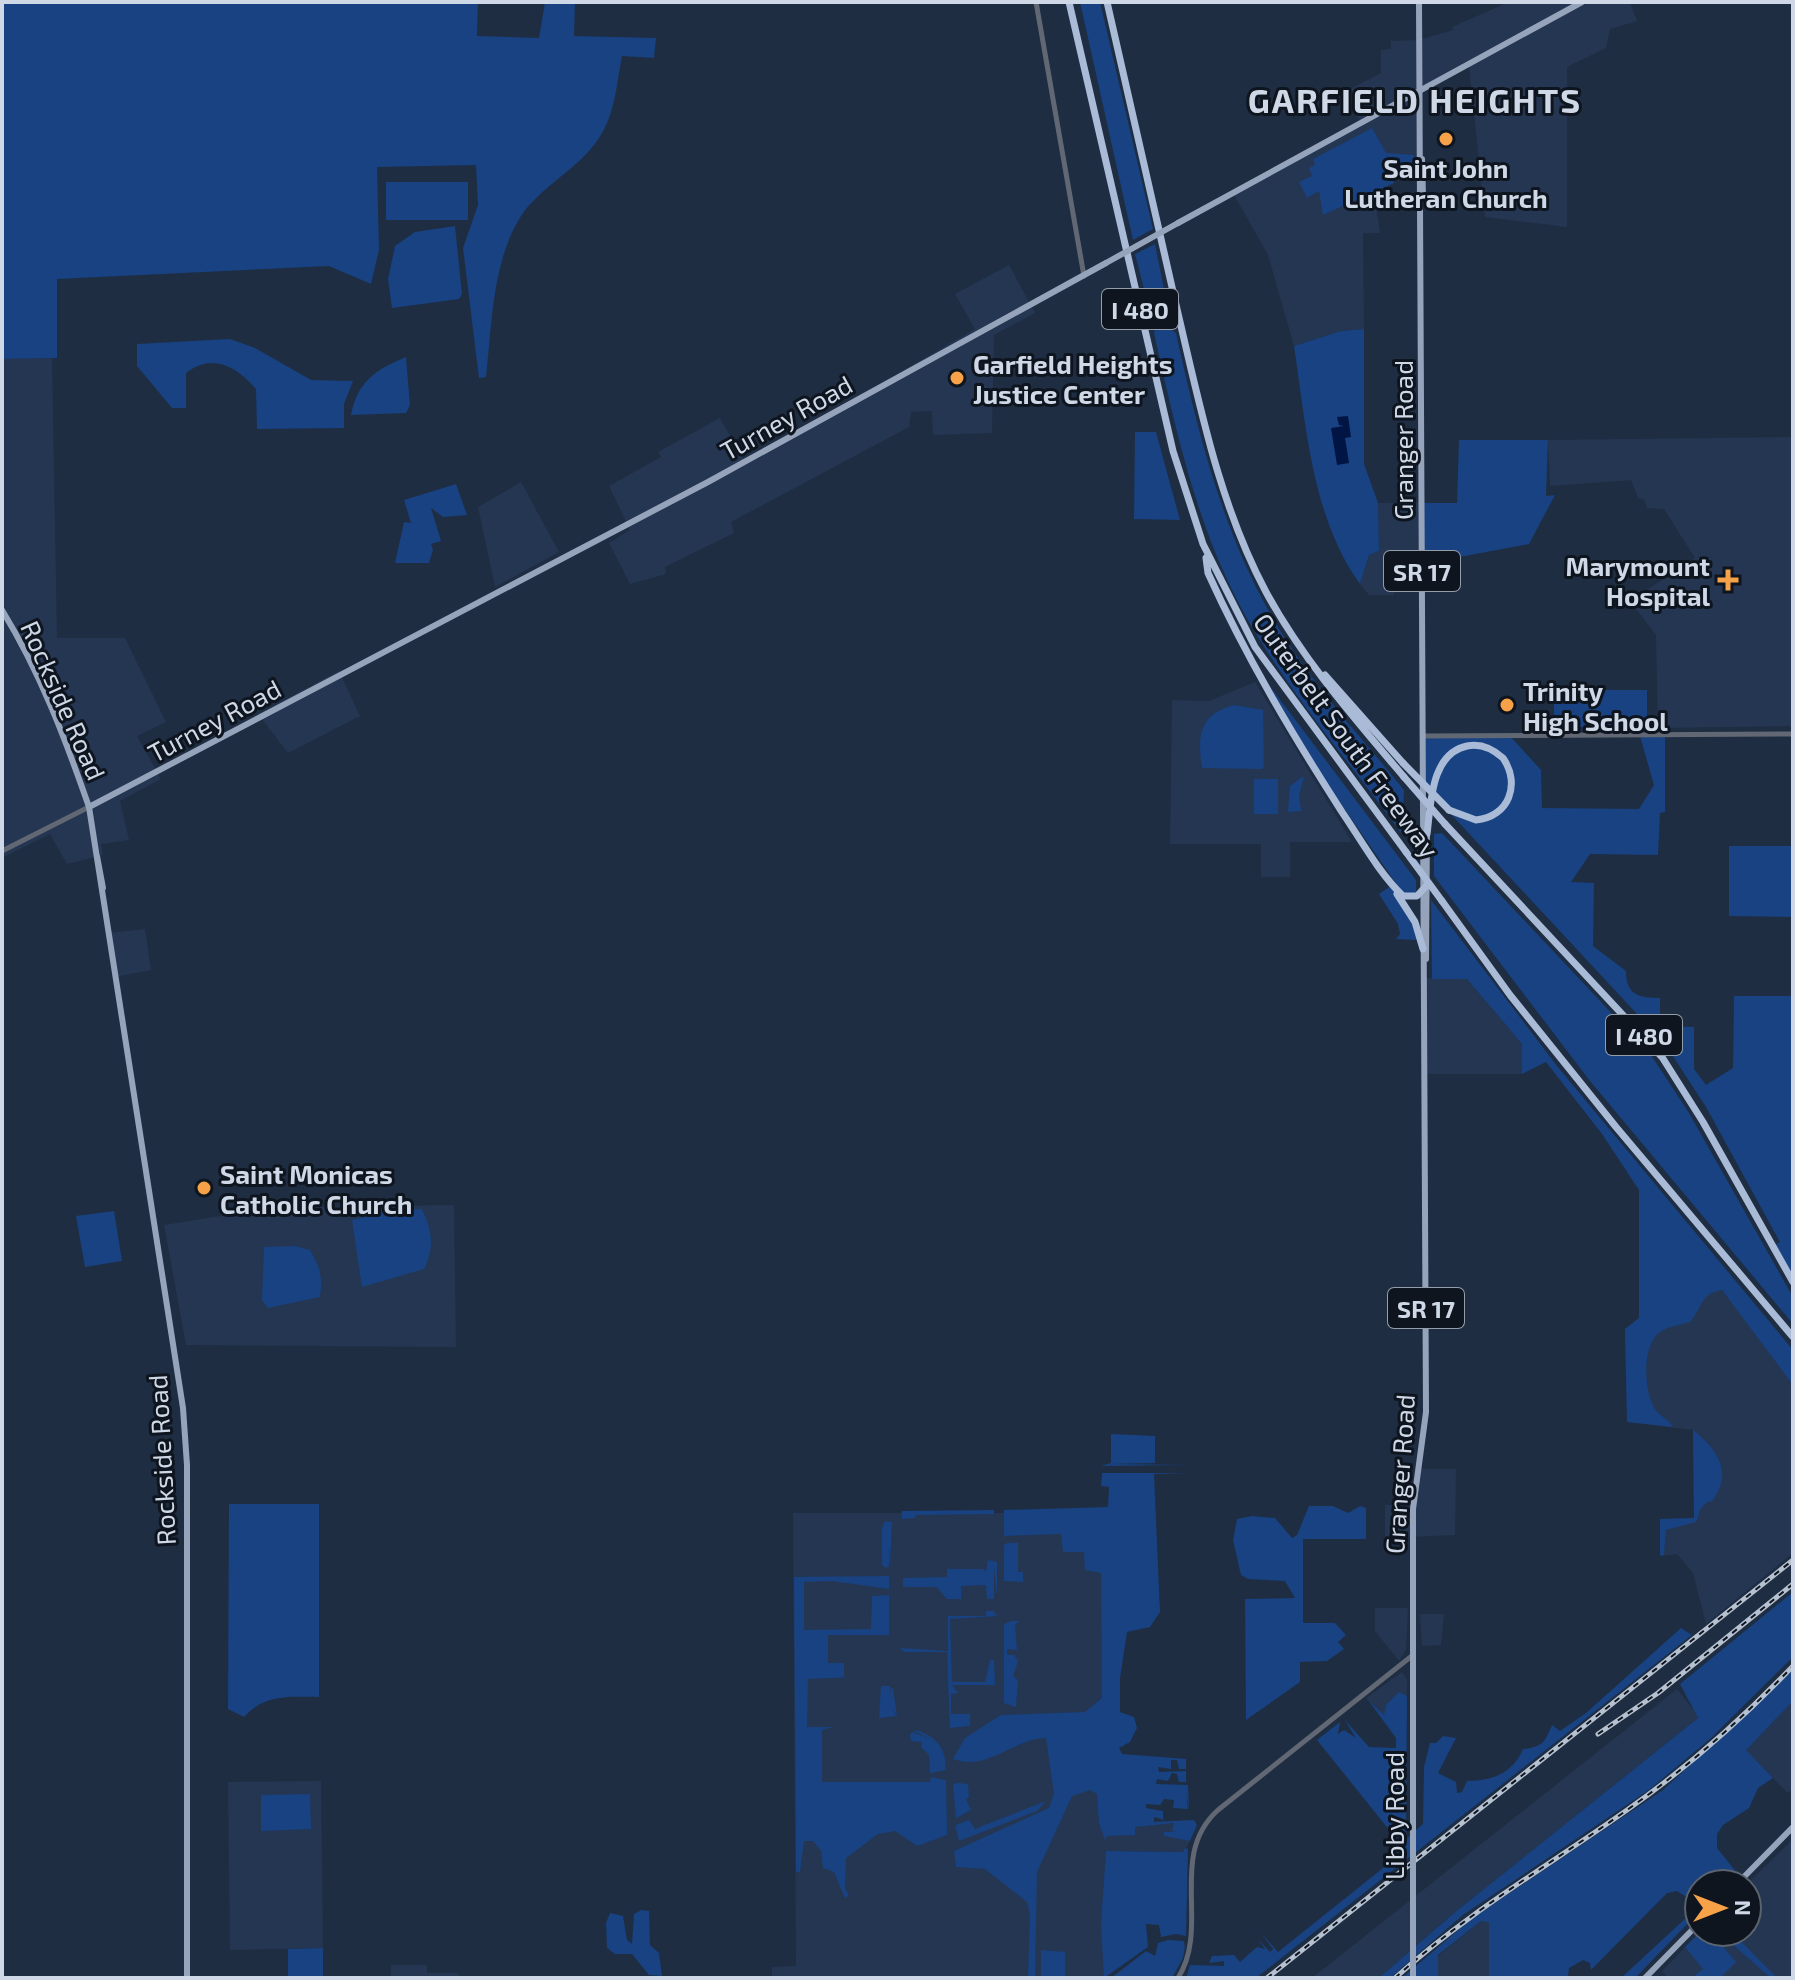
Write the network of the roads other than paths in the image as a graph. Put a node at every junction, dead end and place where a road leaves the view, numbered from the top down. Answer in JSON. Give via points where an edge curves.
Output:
{"nodes":[{"id":1,"x":1036,"y":2,"type":"edge"},
{"id":2,"x":1069,"y":2,"type":"edge"},
{"id":3,"x":1107,"y":2,"type":"edge"},
{"id":4,"x":1419,"y":2,"type":"edge"},
{"id":5,"x":1582,"y":2,"type":"edge"},
{"id":6,"x":1420,"y":91,"type":"junction"},
{"id":7,"x":1084,"y":276,"type":"junction"},
{"id":8,"x":1203,"y":544,"type":"junction"},
{"id":9,"x":2,"y":610,"type":"edge"},
{"id":10,"x":1304,"y":654,"type":"junction"},
{"id":11,"x":1793,"y":734,"type":"edge"},
{"id":12,"x":1423,"y":736,"type":"junction"},
{"id":13,"x":1423,"y":747,"type":"junction"},
{"id":14,"x":89,"y":807,"type":"junction"},
{"id":15,"x":1427,"y":834,"type":"junction"},
{"id":16,"x":2,"y":851,"type":"edge"},
{"id":17,"x":1381,"y":868,"type":"junction"},
{"id":18,"x":1425,"y":888,"type":"junction"},
{"id":19,"x":1423,"y":949,"type":"junction"},
{"id":20,"x":1424,"y":964,"type":"junction"},
{"id":21,"x":1793,"y":1282,"type":"edge"},
{"id":22,"x":1793,"y":1337,"type":"edge"},
{"id":23,"x":1413,"y":1655,"type":"junction"},
{"id":24,"x":1793,"y":1827,"type":"edge"},
{"id":25,"x":1753,"y":1868,"type":"edge"},
{"id":26,"x":1683,"y":1939,"type":"edge"},
{"id":27,"x":187,"y":1978,"type":"edge"},
{"id":28,"x":1178,"y":1978,"type":"edge"},
{"id":29,"x":1413,"y":1978,"type":"edge"},
{"id":30,"x":1645,"y":1978,"type":"edge"}],
"edges":[{"from":1,"to":7,"type":"street"},
{"from":2,"to":8,"type":"highway","name":"Outerbelt South Freeway","number":"I 480","via":[[1173,451]]},
{"from":3,"to":10,"type":"highway","name":"Outerbelt South Freeway","number":"I 480","via":[[1220,482],[1253,567]]},
{"from":4,"to":6,"type":"main road","name":"Granger Road","number":"SR 17"},
{"from":5,"to":6,"type":"main road","name":"Turney Road"},
{"from":6,"to":7,"type":"main road","name":"Turney Road","bridge":true},
{"from":6,"to":12,"type":"main road","name":"Granger Road","number":"SR 17"},
{"from":7,"to":14,"type":"main road","name":"Turney Road","via":[[518,584]]},
{"from":8,"to":17,"type":"highway","via":[[1208,573],[1248,658],[1290,732]]},
{"from":8,"to":22,"type":"highway","name":"Outerbelt South Freeway","number":"I 480","bridge":true,"via":[[1267,664],[1510,995]]},
{"from":9,"to":14,"type":"main road","name":"Rockside Road","via":[[33,665]]},
{"from":10,"to":15,"type":"highway","bridge":true,"via":[[1403,763],[1449,810],[1476,820],[1500,810],[1513,783],[1503,758],[1479,745],[1449,756],[1435,779]]},
{"from":10,"to":21,"type":"highway","name":"Outerbelt South Freeway","number":"I 480","bridge":true,"via":[[1445,824],[1662,1057]]},
{"from":11,"to":12,"type":"street"},
{"from":12,"to":13,"type":"main road","name":"Granger Road","number":"SR 17"},
{"from":13,"to":15,"type":"main road","name":"Granger Road","number":"SR 17"},
{"from":13,"to":18,"type":"main road","name":"Granger Road","number":"SR 17"},
{"from":14,"to":16,"type":"street","name":"Turney Road"},
{"from":14,"to":27,"type":"main road","name":"Rockside Road","via":[[185,1429]]},
{"from":15,"to":18,"type":"main road","name":"Granger Road","number":"SR 17"},
{"from":17,"to":18,"type":"highway","via":[[1403,896],[1414,897]]},
{"from":17,"to":19,"type":"highway","via":[[1412,916]]},
{"from":18,"to":19,"type":"main road","name":"Granger Road","number":"SR 17"},
{"from":18,"to":20,"type":"main road","name":"Granger Road","number":"SR 17"},
{"from":19,"to":20,"type":"main road","name":"Granger Road","number":"SR 17"},
{"from":20,"to":23,"type":"main road","name":"Granger Road","number":"SR 17","via":[[1426,1412],[1413,1504]]},
{"from":23,"to":28,"type":"street","via":[[1201,1829],[1191,1859],[1189,1951]]},
{"from":23,"to":29,"type":"main road","name":"Libby Road","number":"SR 17","bridge":true},
{"from":24,"to":25,"type":"main road"},
{"from":26,"to":30,"type":"main road"}]}
